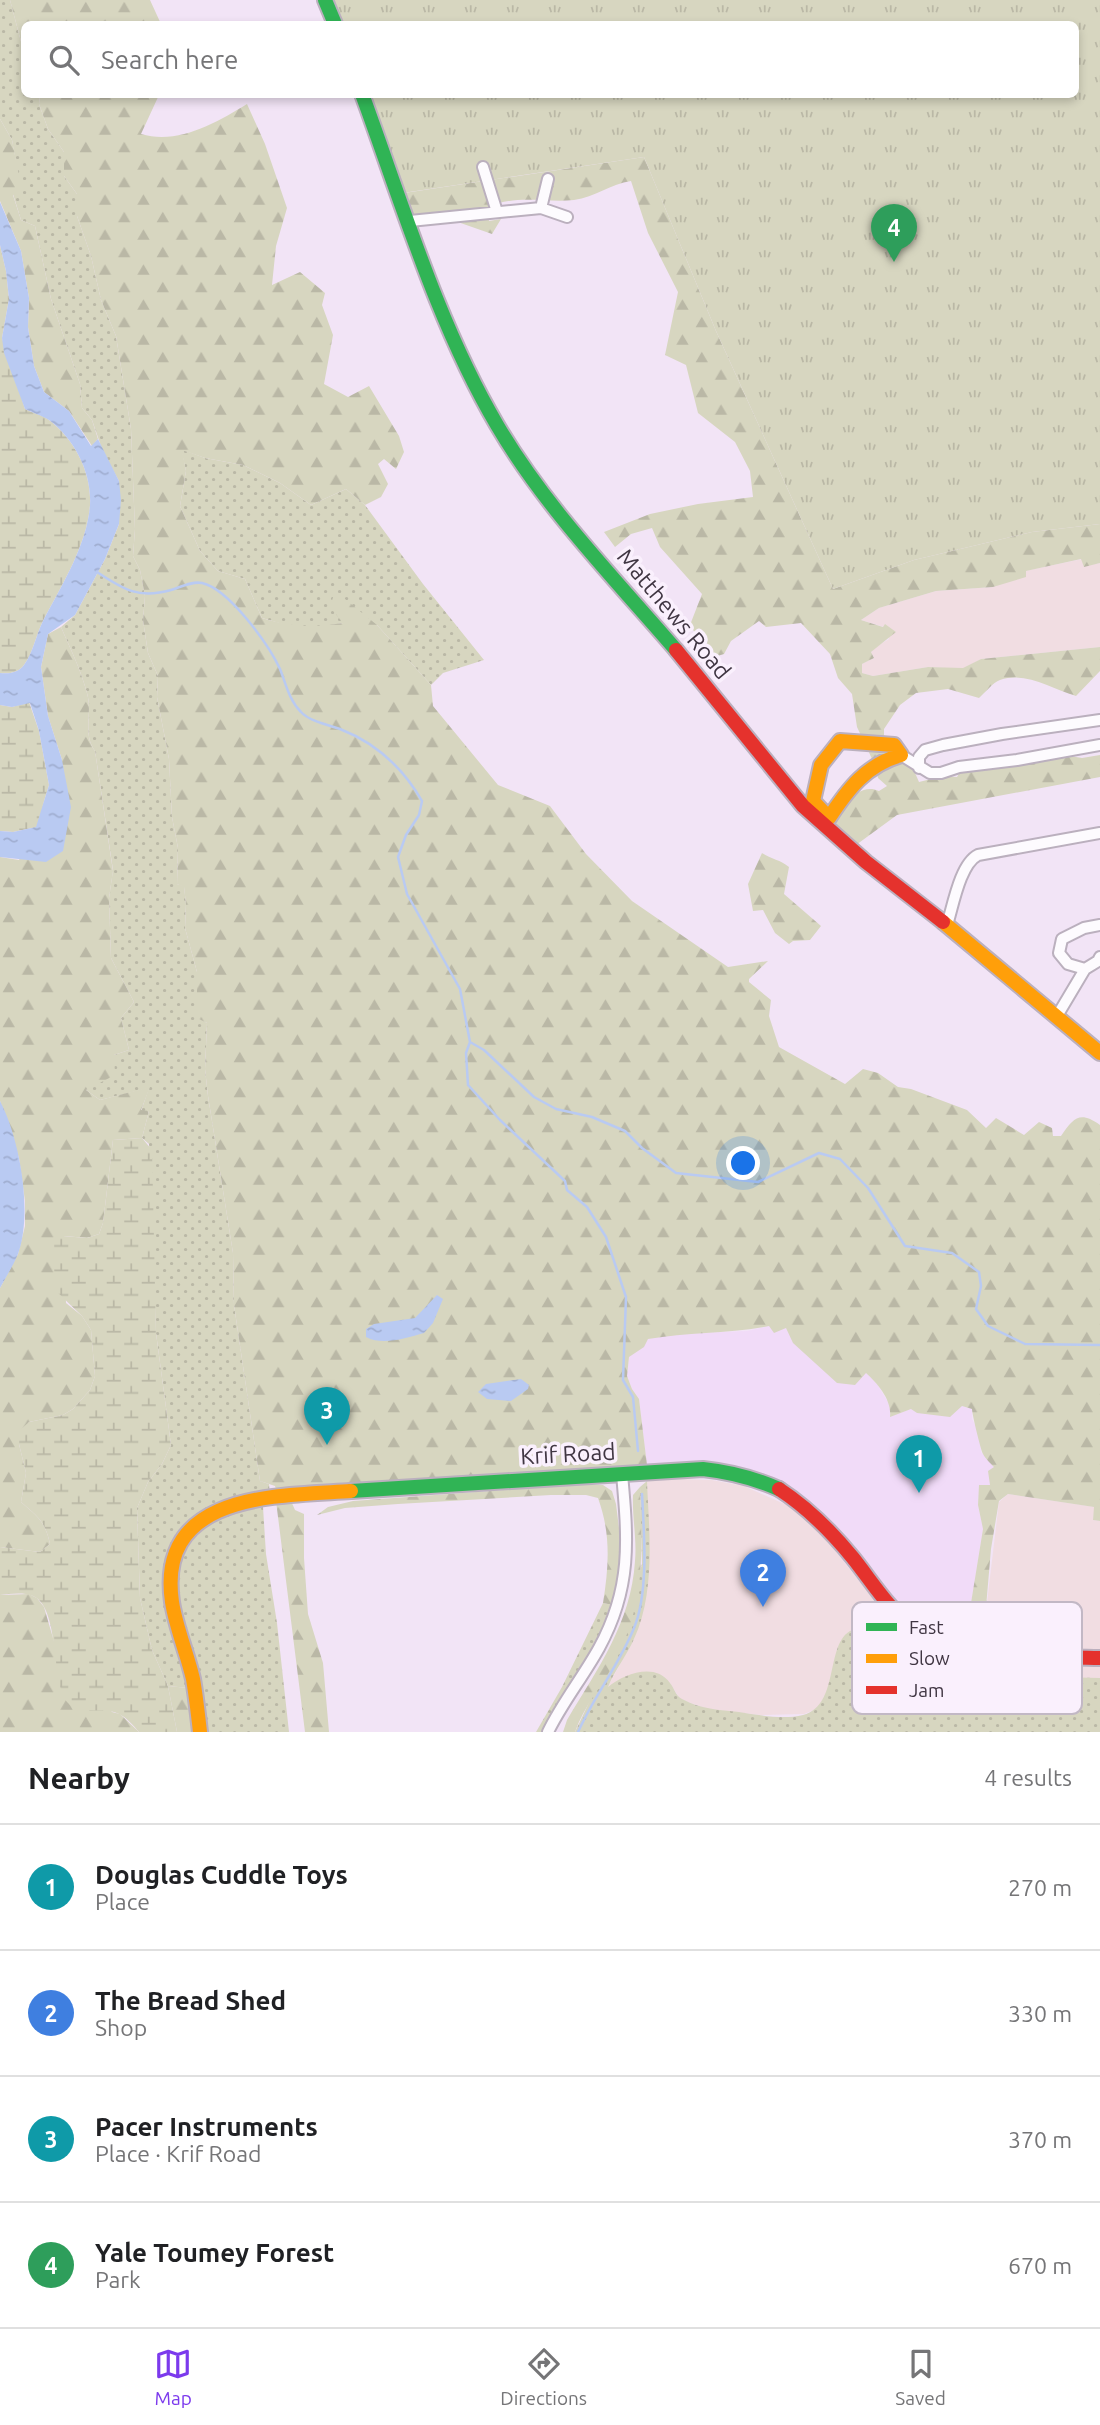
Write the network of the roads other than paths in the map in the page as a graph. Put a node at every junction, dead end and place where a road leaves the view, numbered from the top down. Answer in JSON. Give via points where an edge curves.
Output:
{"nodes":[{"id":1,"x":325,"y":0,"type":"edge"},
{"id":2,"x":334,"y":21,"type":"edge"},
{"id":3,"x":364,"y":98,"type":"edge"},
{"id":4,"x":483,"y":167,"type":"dead end"},
{"id":5,"x":548,"y":179,"type":"dead end"},
{"id":6,"x":541,"y":208,"type":"junction"},
{"id":7,"x":497,"y":212,"type":"junction"},
{"id":8,"x":567,"y":217,"type":"dead end"},
{"id":9,"x":410,"y":221,"type":"junction"},
{"id":10,"x":1100,"y":720,"type":"edge"},
{"id":11,"x":1100,"y":745,"type":"edge"},
{"id":12,"x":901,"y":755,"type":"junction"},
{"id":13,"x":919,"y":768,"type":"junction"},
{"id":14,"x":1100,"y":834,"type":"edge"},
{"id":15,"x":947,"y":925,"type":"junction"},
{"id":16,"x":1100,"y":925,"type":"edge"},
{"id":17,"x":1100,"y":957,"type":"edge"},
{"id":18,"x":1084,"y":969,"type":"junction"},
{"id":19,"x":1057,"y":1016,"type":"junction"},
{"id":20,"x":1100,"y":1053,"type":"edge"},
{"id":21,"x":622,"y":1474,"type":"junction"},
{"id":22,"x":888,"y":1602,"type":"edge"},
{"id":23,"x":1082,"y":1657,"type":"edge"},
{"id":24,"x":1100,"y":1658,"type":"edge"},
{"id":25,"x":200,"y":1732,"type":"edge"},
{"id":26,"x":548,"y":1732,"type":"edge"}],
"edges":[{"from":1,"to":2,"type":"street"},
{"from":3,"to":9,"type":"street","name":"Matthews Road"},
{"from":4,"to":7,"type":"street"},
{"from":5,"to":6,"type":"street"},
{"from":6,"to":7,"type":"street"},
{"from":6,"to":8,"type":"street"},
{"from":7,"to":9,"type":"street"},
{"from":9,"to":15,"type":"street","name":"Matthews Road","via":[[451,337],[474,383],[521,463],[553,506],[803,806]]},
{"from":10,"to":13,"type":"street","via":[[925,750]]},
{"from":11,"to":13,"type":"street","via":[[941,773]]},
{"from":12,"to":12,"type":"street","via":[[894,745],[839,741],[821,765],[813,802],[829,818],[857,776],[885,758]]},
{"from":12,"to":13,"type":"street"},
{"from":14,"to":15,"type":"street","via":[[972,858]]},
{"from":15,"to":19,"type":"street","name":"Matthews Road"},
{"from":16,"to":18,"type":"street","via":[[1062,939],[1059,953],[1068,964]]},
{"from":17,"to":18,"type":"street"},
{"from":18,"to":19,"type":"street"},
{"from":19,"to":20,"type":"street","name":"Matthews Road"},
{"from":21,"to":22,"type":"street","name":"Krif Road","via":[[703,1469],[757,1479],[789,1495],[824,1523]]},
{"from":21,"to":25,"type":"street","name":"Krif Road","via":[[272,1496],[239,1501],[211,1513],[185,1539],[174,1562],[170,1588],[193,1681]]},
{"from":21,"to":26,"type":"street","via":[[628,1532],[626,1573],[618,1605],[599,1648]]},
{"from":23,"to":24,"type":"street","name":"Krif Road"}]}
